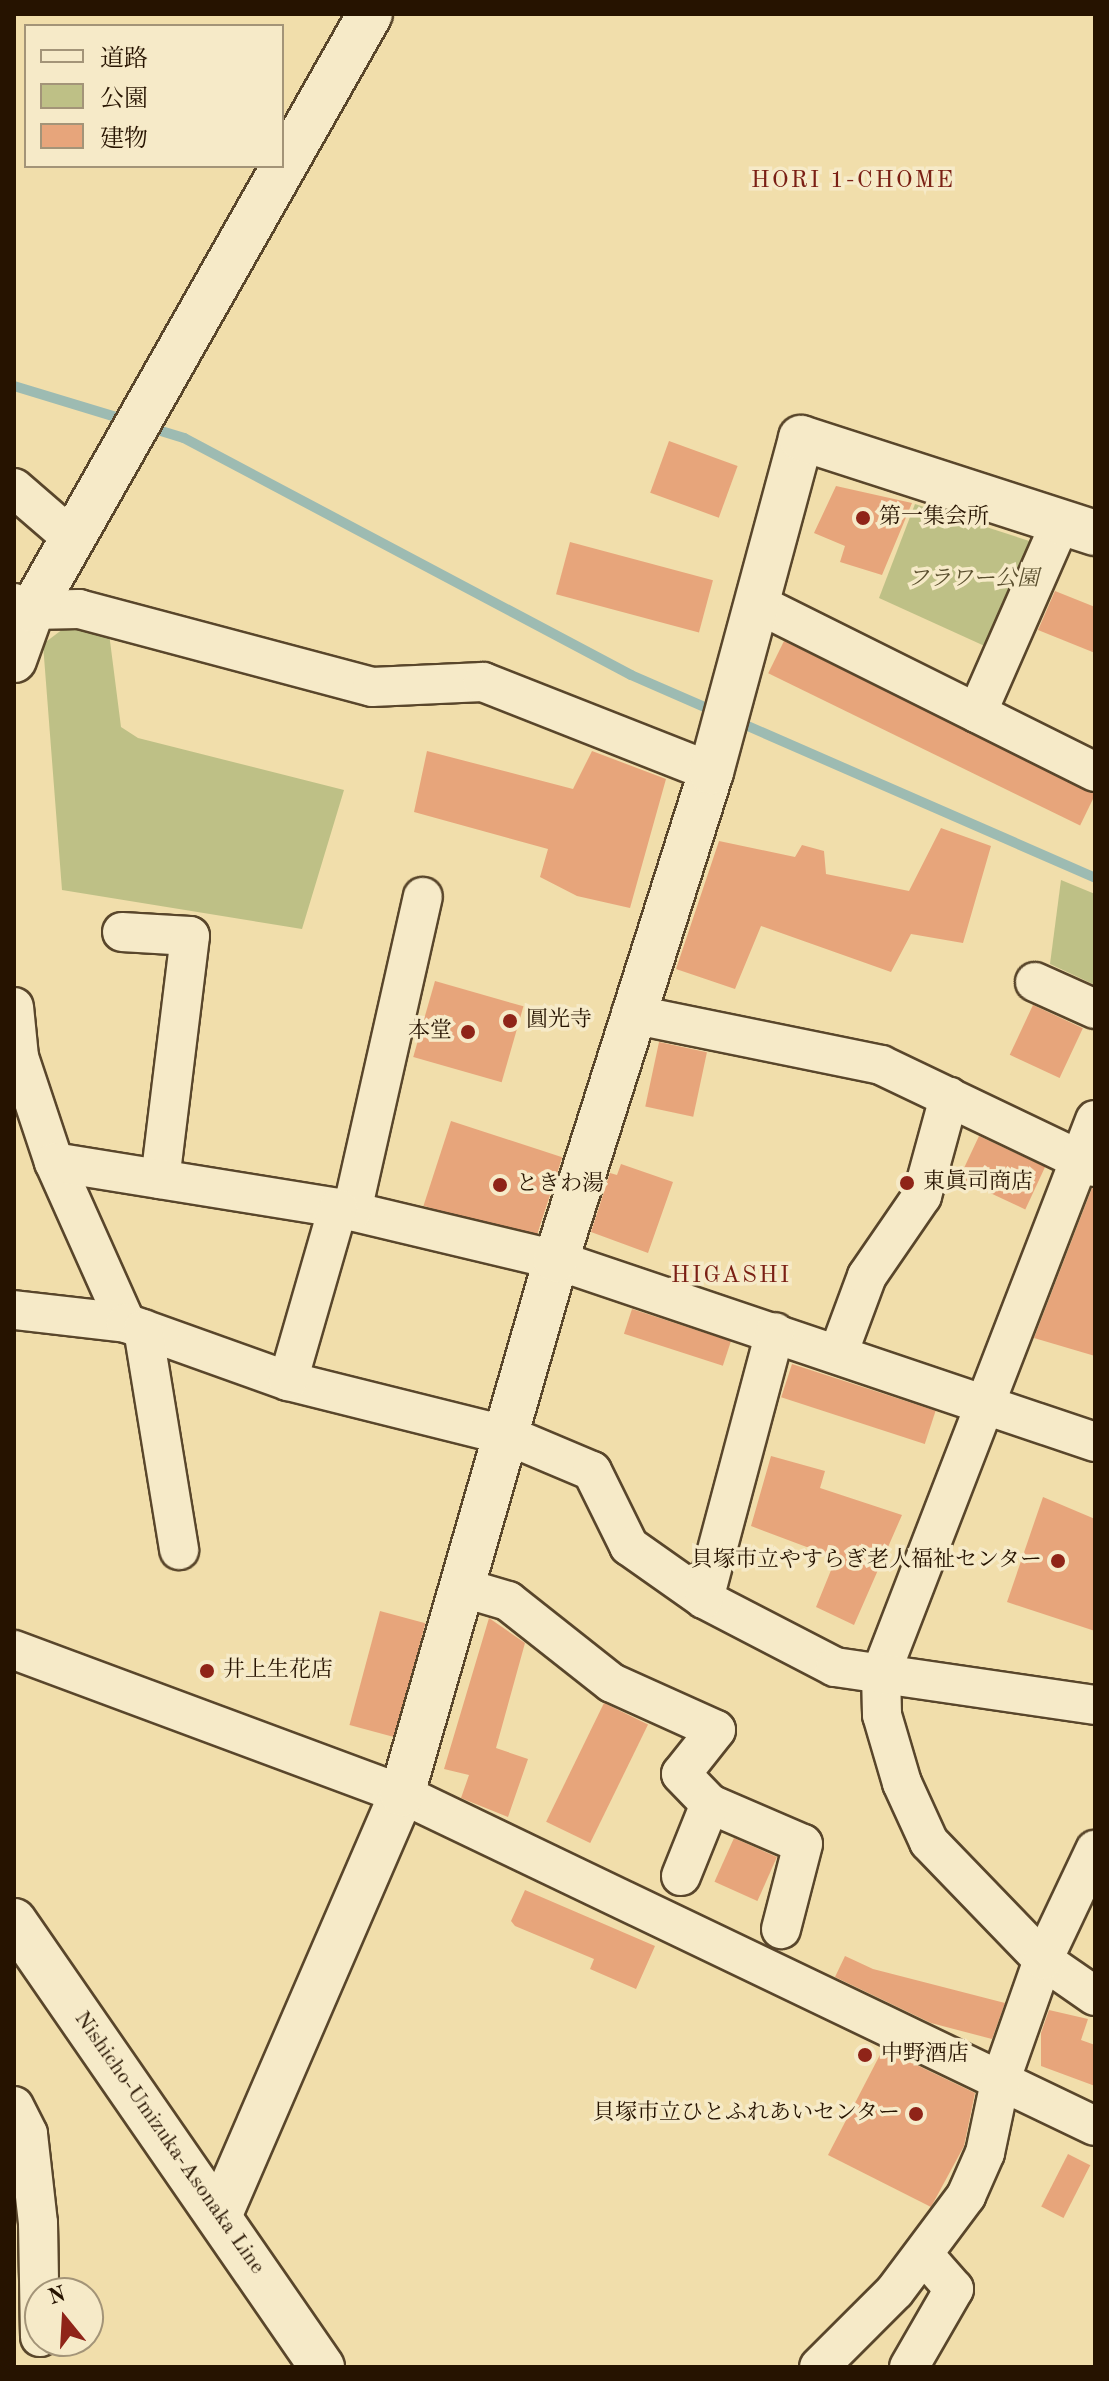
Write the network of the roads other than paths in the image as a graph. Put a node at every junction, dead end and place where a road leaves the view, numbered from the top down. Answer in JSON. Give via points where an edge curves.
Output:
{"nodes":[{"id":1,"x":370,"y":14,"type":"edge"},
{"id":2,"x":284,"y":165,"type":"edge"},
{"id":3,"x":282,"y":168,"type":"edge"},
{"id":4,"x":14,"y":488,"type":"edge"},
{"id":5,"x":1078,"y":528,"type":"edge"},
{"id":6,"x":72,"y":538,"type":"junction"},
{"id":7,"x":756,"y":603,"type":"junction"},
{"id":8,"x":23,"y":606,"type":"edge"},
{"id":9,"x":14,"y":660,"type":"edge"},
{"id":10,"x":977,"y":713,"type":"junction"},
{"id":11,"x":711,"y":772,"type":"junction"},
{"id":12,"x":1095,"y":772,"type":"edge"},
{"id":13,"x":423,"y":897,"type":"dead end"},
{"id":14,"x":122,"y":932,"type":"dead end"},
{"id":15,"x":1035,"y":982,"type":"dead end"},
{"id":16,"x":14,"y":1007,"type":"edge"},
{"id":17,"x":1095,"y":1009,"type":"edge"},
{"id":18,"x":631,"y":1014,"type":"junction"},
{"id":19,"x":949,"y":1097,"type":"junction"},
{"id":20,"x":1095,"y":1120,"type":"edge"},
{"id":21,"x":54,"y":1162,"type":"junction"},
{"id":22,"x":1088,"y":1163,"type":"edge"},
{"id":23,"x":160,"y":1179,"type":"junction"},
{"id":24,"x":345,"y":1209,"type":"junction"},
{"id":25,"x":556,"y":1260,"type":"junction"},
{"id":26,"x":14,"y":1310,"type":"edge"},
{"id":27,"x":134,"y":1326,"type":"junction"},
{"id":28,"x":775,"y":1332,"type":"junction"},
{"id":29,"x":838,"y":1354,"type":"junction"},
{"id":30,"x":288,"y":1381,"type":"junction"},
{"id":31,"x":987,"y":1403,"type":"junction"},
{"id":32,"x":509,"y":1436,"type":"junction"},
{"id":33,"x":1095,"y":1442,"type":"edge"},
{"id":34,"x":179,"y":1550,"type":"dead end"},
{"id":35,"x":464,"y":1588,"type":"junction"},
{"id":36,"x":704,"y":1599,"type":"junction"},
{"id":37,"x":14,"y":1650,"type":"edge"},
{"id":38,"x":881,"y":1673,"type":"junction"},
{"id":39,"x":1095,"y":1705,"type":"edge"},
{"id":40,"x":402,"y":1794,"type":"junction"},
{"id":41,"x":710,"y":1804,"type":"junction"},
{"id":42,"x":1095,"y":1850,"type":"edge"},
{"id":43,"x":681,"y":1876,"type":"dead end"},
{"id":44,"x":14,"y":1921,"type":"edge"},
{"id":45,"x":781,"y":1929,"type":"dead end"},
{"id":46,"x":1043,"y":1960,"type":"junction"},
{"id":47,"x":1095,"y":1996,"type":"edge"},
{"id":48,"x":1000,"y":2082,"type":"junction"},
{"id":49,"x":14,"y":2106,"type":"edge"},
{"id":50,"x":1095,"y":2126,"type":"edge"},
{"id":51,"x":220,"y":2214,"type":"junction"},
{"id":52,"x":925,"y":2256,"type":"junction"},
{"id":53,"x":38,"y":2277,"type":"edge"},
{"id":54,"x":322,"y":2367,"type":"edge"},
{"id":55,"x":819,"y":2367,"type":"edge"},
{"id":56,"x":909,"y":2367,"type":"edge"}],
"edges":[{"from":1,"to":2,"type":"street"},
{"from":3,"to":6,"type":"street"},
{"from":4,"to":6,"type":"street"},
{"from":5,"to":7,"type":"street","via":[[801,438]]},
{"from":5,"to":10,"type":"street"},
{"from":6,"to":8,"type":"street"},
{"from":7,"to":10,"type":"street"},
{"from":7,"to":11,"type":"street"},
{"from":8,"to":9,"type":"street"},
{"from":8,"to":11,"type":"street","via":[[79,609],[372,687],[483,682]]},
{"from":10,"to":12,"type":"street"},
{"from":11,"to":18,"type":"street"},
{"from":13,"to":24,"type":"street"},
{"from":14,"to":23,"type":"street","via":[[190,936]]},
{"from":15,"to":17,"type":"street"},
{"from":16,"to":21,"type":"street","via":[[19,1057]]},
{"from":18,"to":19,"type":"street","via":[[881,1065]]},
{"from":18,"to":25,"type":"street"},
{"from":19,"to":22,"type":"street"},
{"from":19,"to":29,"type":"street","via":[[922,1196],[867,1276]]},
{"from":20,"to":22,"type":"street"},
{"from":21,"to":23,"type":"street"},
{"from":21,"to":27,"type":"street"},
{"from":22,"to":31,"type":"street"},
{"from":23,"to":24,"type":"street"},
{"from":24,"to":25,"type":"street"},
{"from":24,"to":30,"type":"street"},
{"from":25,"to":28,"type":"street"},
{"from":25,"to":32,"type":"street"},
{"from":26,"to":27,"type":"street"},
{"from":27,"to":30,"type":"street"},
{"from":27,"to":34,"type":"street"},
{"from":28,"to":29,"type":"street"},
{"from":28,"to":36,"type":"street"},
{"from":29,"to":31,"type":"street"},
{"from":30,"to":32,"type":"street"},
{"from":31,"to":33,"type":"street"},
{"from":31,"to":38,"type":"street"},
{"from":32,"to":35,"type":"street"},
{"from":32,"to":36,"type":"street","via":[[592,1471],[629,1546]]},
{"from":35,"to":40,"type":"street"},
{"from":35,"to":41,"type":"street","via":[[508,1601],[612,1683],[716,1730],[681,1774]]},
{"from":36,"to":38,"type":"street","via":[[835,1667]]},
{"from":37,"to":40,"type":"street"},
{"from":38,"to":39,"type":"street"},
{"from":38,"to":46,"type":"street","via":[[882,1715],[929,1842]]},
{"from":40,"to":48,"type":"street"},
{"from":40,"to":51,"type":"street"},
{"from":41,"to":43,"type":"street"},
{"from":41,"to":45,"type":"street","via":[[803,1844]]},
{"from":42,"to":46,"type":"street"},
{"from":44,"to":51,"type":"street","name":"Nishicho-Umizuka-Asonaka Line"},
{"from":46,"to":47,"type":"street"},
{"from":46,"to":48,"type":"street"},
{"from":48,"to":50,"type":"street"},
{"from":48,"to":52,"type":"street","via":[[985,2153],[966,2196]]},
{"from":49,"to":53,"type":"street","via":[[28,2134]]},
{"from":51,"to":54,"type":"street","name":"Nishicho-Umizuka-Asonaka Line"},
{"from":52,"to":55,"type":"street"},
{"from":52,"to":56,"type":"street","via":[[954,2289]]}]}
